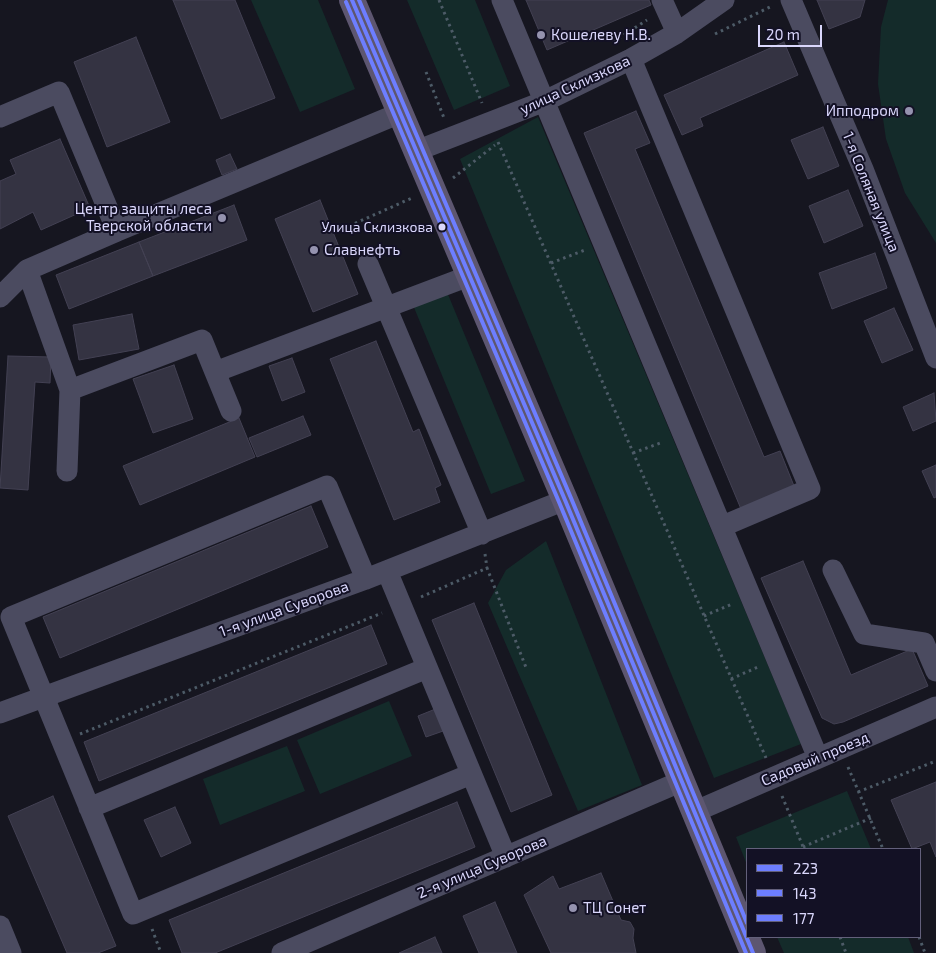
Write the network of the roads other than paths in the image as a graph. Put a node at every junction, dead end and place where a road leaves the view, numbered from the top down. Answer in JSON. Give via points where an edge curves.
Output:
{"nodes":[{"id":1,"x":352,"y":0,"type":"edge"},
{"id":2,"x":502,"y":0,"type":"edge"},
{"id":3,"x":662,"y":0,"type":"edge"},
{"id":4,"x":724,"y":0,"type":"edge"},
{"id":5,"x":791,"y":0,"type":"edge"},
{"id":6,"x":677,"y":33,"type":"junction"},
{"id":7,"x":631,"y":59,"type":"junction"},
{"id":8,"x":545,"y":101,"type":"junction"},
{"id":9,"x":400,"y":113,"type":"junction"},
{"id":10,"x":0,"y":117,"type":"edge"},
{"id":11,"x":416,"y":151,"type":"junction"},
{"id":12,"x":117,"y":231,"type":"junction"},
{"id":13,"x":368,"y":264,"type":"dead end"},
{"id":14,"x":27,"y":270,"type":"junction"},
{"id":15,"x":469,"y":276,"type":"junction"},
{"id":16,"x":0,"y":297,"type":"edge"},
{"id":17,"x":386,"y":307,"type":"junction"},
{"id":18,"x":936,"y":358,"type":"edge"},
{"id":19,"x":214,"y":372,"type":"junction"},
{"id":20,"x":70,"y":390,"type":"junction"},
{"id":21,"x":232,"y":411,"type":"dead end"},
{"id":22,"x":67,"y":471,"type":"dead end"},
{"id":23,"x":565,"y":500,"type":"junction"},
{"id":24,"x":723,"y":526,"type":"junction"},
{"id":25,"x":482,"y":534,"type":"junction"},
{"id":26,"x":833,"y":570,"type":"dead end"},
{"id":27,"x":388,"y":571,"type":"junction"},
{"id":28,"x":366,"y":579,"type":"junction"},
{"id":29,"x":427,"y":668,"type":"junction"},
{"id":30,"x":936,"y":671,"type":"edge"},
{"id":31,"x":44,"y":697,"type":"junction"},
{"id":32,"x":936,"y":707,"type":"edge"},
{"id":33,"x":0,"y":713,"type":"edge"},
{"id":34,"x":818,"y":758,"type":"junction"},
{"id":35,"x":471,"y":774,"type":"junction"},
{"id":36,"x":682,"y":781,"type":"junction"},
{"id":37,"x":90,"y":808,"type":"junction"},
{"id":38,"x":694,"y":812,"type":"junction"},
{"id":39,"x":506,"y":857,"type":"junction"},
{"id":40,"x":0,"y":926,"type":"edge"},
{"id":41,"x":746,"y":936,"type":"edge"},
{"id":42,"x":747,"y":938,"type":"edge"},
{"id":43,"x":11,"y":953,"type":"edge"},
{"id":44,"x":282,"y":953,"type":"edge"},
{"id":45,"x":753,"y":953,"type":"edge"}],
"edges":[{"from":1,"to":9,"type":"main road"},
{"from":2,"to":8,"type":"street"},
{"from":3,"to":6,"type":"street"},
{"from":4,"to":6,"type":"street","name":"улица Склизкова"},
{"from":5,"to":18,"type":"street","name":"1-я Соляная улица","via":[[863,169]]},
{"from":6,"to":7,"type":"street","name":"улица Склизкова"},
{"from":7,"to":8,"type":"street","name":"улица Склизкова"},
{"from":7,"to":24,"type":"street","via":[[810,489]]},
{"from":8,"to":11,"type":"street","name":"улица Склизкова"},
{"from":8,"to":24,"type":"street"},
{"from":9,"to":11,"type":"main road"},
{"from":9,"to":12,"type":"street"},
{"from":10,"to":12,"type":"street","via":[[59,92]]},
{"from":11,"to":15,"type":"main road"},
{"from":12,"to":14,"type":"street"},
{"from":13,"to":17,"type":"street"},
{"from":14,"to":16,"type":"street"},
{"from":14,"to":20,"type":"street"},
{"from":15,"to":17,"type":"street"},
{"from":15,"to":23,"type":"main road"},
{"from":17,"to":19,"type":"street"},
{"from":17,"to":25,"type":"street"},
{"from":19,"to":20,"type":"street","via":[[202,340]]},
{"from":19,"to":21,"type":"street"},
{"from":20,"to":22,"type":"street"},
{"from":23,"to":25,"type":"street","name":"1-я улица Суворова"},
{"from":23,"to":36,"type":"main road"},
{"from":24,"to":34,"type":"street"},
{"from":25,"to":27,"type":"street","name":"1-я улица Суворова"},
{"from":26,"to":30,"type":"street","via":[[864,634],[924,643]]},
{"from":27,"to":28,"type":"street","name":"1-я улица Суворова"},
{"from":27,"to":29,"type":"street"},
{"from":28,"to":31,"type":"street","name":"1-я улица Суворова"},
{"from":28,"to":31,"type":"street","via":[[327,486],[11,617]]},
{"from":29,"to":35,"type":"street"},
{"from":29,"to":37,"type":"street"},
{"from":31,"to":33,"type":"street","name":"1-я улица Суворова"},
{"from":31,"to":37,"type":"street"},
{"from":32,"to":34,"type":"street","name":"Садовый проезд"},
{"from":34,"to":38,"type":"street","name":"Садовый проезд"},
{"from":35,"to":37,"type":"street","via":[[134,914]]},
{"from":35,"to":39,"type":"street"},
{"from":36,"to":38,"type":"main road"},
{"from":36,"to":39,"type":"street","name":"2-я улица Суворова"},
{"from":38,"to":41,"type":"main road"},
{"from":39,"to":44,"type":"street","name":"2-я улица Суворова"},
{"from":40,"to":43,"type":"street"},
{"from":42,"to":45,"type":"main road"}]}
